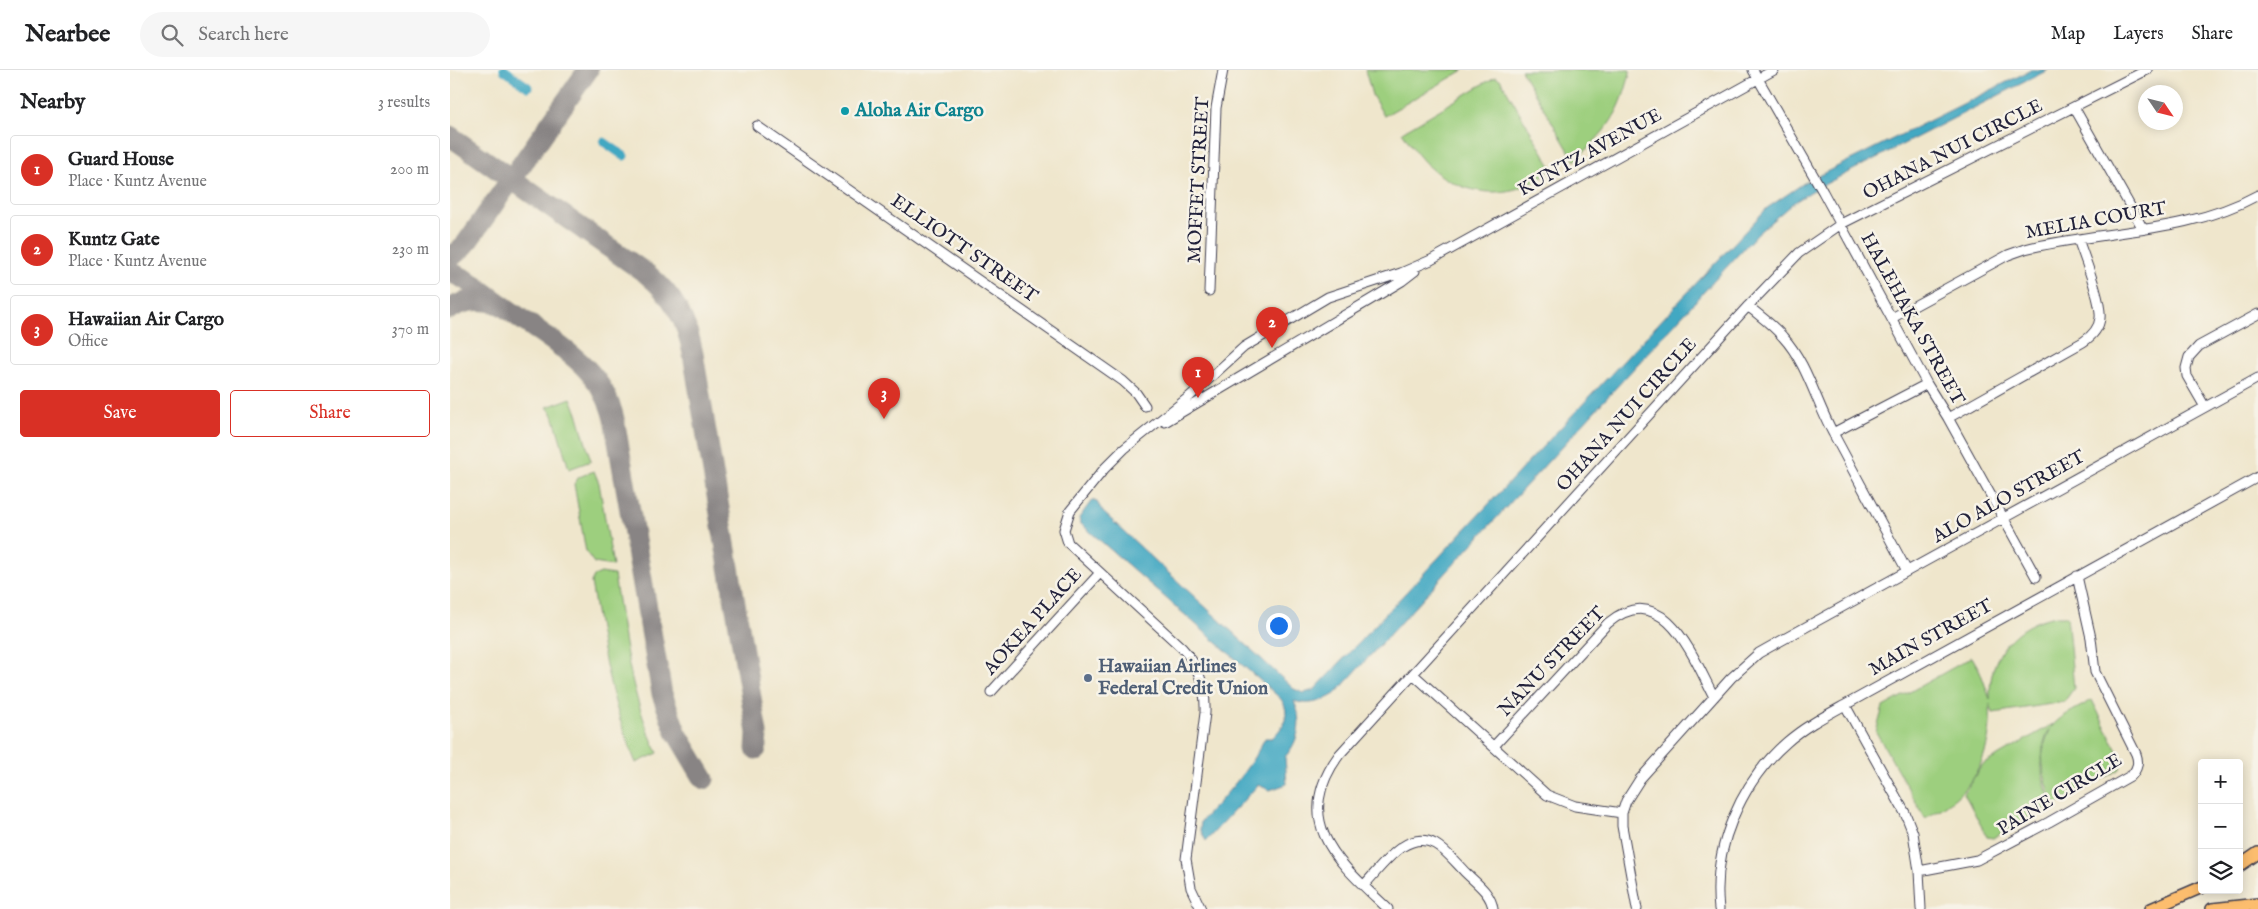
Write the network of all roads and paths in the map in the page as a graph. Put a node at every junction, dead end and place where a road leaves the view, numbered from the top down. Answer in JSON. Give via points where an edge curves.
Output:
{"nodes":[{"id":1,"x":1223,"y":70,"type":"edge"},
{"id":2,"x":1774,"y":70,"type":"edge"},
{"id":3,"x":2148,"y":70,"type":"edge"},
{"id":4,"x":1756,"y":74,"type":"edge"},
{"id":5,"x":2074,"y":107,"type":"junction"},
{"id":6,"x":757,"y":126,"type":"dead end"},
{"id":7,"x":2258,"y":195,"type":"edge"},
{"id":8,"x":1840,"y":224,"type":"junction"},
{"id":9,"x":2143,"y":229,"type":"junction"},
{"id":10,"x":2078,"y":239,"type":"junction"},
{"id":11,"x":1423,"y":264,"type":"junction"},
{"id":12,"x":1209,"y":291,"type":"dead end"},
{"id":13,"x":1748,"y":306,"type":"junction"},
{"id":14,"x":2258,"y":314,"type":"edge"},
{"id":15,"x":1892,"y":318,"type":"junction"},
{"id":16,"x":2258,"y":378,"type":"edge"},
{"id":17,"x":1927,"y":384,"type":"junction"},
{"id":18,"x":1145,"y":406,"type":"dead end"},
{"id":19,"x":2205,"y":407,"type":"junction"},
{"id":20,"x":1948,"y":418,"type":"junction"},
{"id":21,"x":1157,"y":425,"type":"junction"},
{"id":22,"x":1833,"y":433,"type":"junction"},
{"id":23,"x":2258,"y":477,"type":"edge"},
{"id":24,"x":2002,"y":519,"type":"junction"},
{"id":25,"x":1907,"y":572,"type":"junction"},
{"id":26,"x":1099,"y":574,"type":"junction"},
{"id":27,"x":2077,"y":576,"type":"junction"},
{"id":28,"x":2036,"y":577,"type":"dead end"},
{"id":29,"x":1413,"y":674,"type":"junction"},
{"id":30,"x":991,"y":692,"type":"dead end"},
{"id":31,"x":1714,"y":697,"type":"junction"},
{"id":32,"x":1845,"y":705,"type":"junction"},
{"id":33,"x":1494,"y":746,"type":"junction"},
{"id":34,"x":1622,"y":813,"type":"junction"},
{"id":35,"x":2258,"y":853,"type":"edge"},
{"id":36,"x":2243,"y":863,"type":"edge"},
{"id":37,"x":1919,"y":870,"type":"junction"},
{"id":38,"x":1364,"y":885,"type":"junction"},
{"id":39,"x":2198,"y":889,"type":"edge"},
{"id":40,"x":2257,"y":907,"type":"edge"},
{"id":41,"x":1200,"y":909,"type":"edge"},
{"id":42,"x":1388,"y":909,"type":"edge"},
{"id":43,"x":1493,"y":909,"type":"edge"},
{"id":44,"x":1637,"y":909,"type":"edge"},
{"id":45,"x":1719,"y":909,"type":"edge"},
{"id":46,"x":1921,"y":909,"type":"edge"},
{"id":47,"x":2150,"y":909,"type":"edge"},
{"id":48,"x":2212,"y":909,"type":"edge"}],
"edges":[{"from":1,"to":12,"type":"street","name":"MOFFET STREET","via":[[1216,108]]},
{"from":2,"to":4,"type":"street","name":"KUNTZ AVENUE"},
{"from":3,"to":5,"type":"street","name":"OHANA NUI CIRCLE"},
{"from":4,"to":8,"type":"street","name":"HALEHAKA STREET"},
{"from":4,"to":11,"type":"street","name":"KUNTZ AVENUE"},
{"from":5,"to":8,"type":"street","name":"OHANA NUI CIRCLE"},
{"from":5,"to":9,"type":"street"},
{"from":6,"to":18,"type":"street","name":"ELLIOTT STREET","via":[[1123,381]]},
{"from":7,"to":9,"type":"street","name":"MELIA COURT","via":[[2197,219]]},
{"from":8,"to":13,"type":"street","name":"OHANA NUI CIRCLE","via":[[1799,253]]},
{"from":8,"to":15,"type":"street","name":"HALEHAKA STREET"},
{"from":9,"to":10,"type":"street","name":"MELIA COURT"},
{"from":10,"to":15,"type":"street","name":"MELIA COURT","via":[[2043,244],[2008,256]]},
{"from":10,"to":20,"type":"street","via":[[2100,308],[2094,332],[2083,342]]},
{"from":11,"to":21,"type":"street","name":"KUNTZ AVENUE","via":[[1402,281]]},
{"from":11,"to":21,"type":"street","name":"KUNTZ AVENUE","via":[[1328,297],[1244,347]]},
{"from":13,"to":22,"type":"street","via":[[1792,349]]},
{"from":13,"to":29,"type":"street","name":"OHANA NUI CIRCLE"},
{"from":14,"to":19,"type":"street","via":[[2199,346],[2189,357],[2187,376]]},
{"from":15,"to":17,"type":"street","name":"HALEHAKA STREET"},
{"from":16,"to":19,"type":"street","name":"ALO ALO STREET"},
{"from":17,"to":20,"type":"street","name":"HALEHAKA STREET"},
{"from":17,"to":22,"type":"street"},
{"from":19,"to":24,"type":"street","name":"ALO ALO STREET"},
{"from":20,"to":24,"type":"street","name":"HALEHAKA STREET"},
{"from":21,"to":26,"type":"street","via":[[1111,462],[1067,517],[1064,530],[1068,543]]},
{"from":22,"to":25,"type":"street"},
{"from":23,"to":27,"type":"street","name":"MAIN STREET"},
{"from":24,"to":25,"type":"street","name":"ALO ALO STREET"},
{"from":24,"to":28,"type":"street","name":"HALEHAKA STREET"},
{"from":25,"to":31,"type":"street","name":"ALO ALO STREET","via":[[1775,644],[1744,665]]},
{"from":26,"to":30,"type":"street","name":"AOKEA PLACE"},
{"from":26,"to":41,"type":"street","via":[[1182,648],[1200,676],[1205,694],[1205,713],[1186,859],[1191,888]]},
{"from":27,"to":32,"type":"street","name":"MAIN STREET"},
{"from":27,"to":37,"type":"street","name":"PAINE CIRCLE","via":[[2095,672],[2136,754],[2135,771],[1977,860]]},
{"from":29,"to":33,"type":"street"},
{"from":29,"to":38,"type":"street","name":"OHANA NUI CIRCLE","via":[[1339,755],[1320,798],[1321,821],[1328,843],[1340,863]]},
{"from":31,"to":33,"type":"street","name":"NANU STREET","via":[[1670,622],[1653,612],[1632,611],[1608,623]]},
{"from":31,"to":34,"type":"street","via":[[1640,779],[1626,800]]},
{"from":32,"to":37,"type":"street","via":[[1905,814],[1913,833]]},
{"from":32,"to":45,"type":"street","name":"MAIN STREET","via":[[1812,723],[1787,742],[1750,783],[1724,845],[1719,875]]},
{"from":33,"to":34,"type":"street","via":[[1556,800]]},
{"from":34,"to":44,"type":"street","via":[[1623,837]]},
{"from":35,"to":36,"type":"main road"},
{"from":37,"to":46,"type":"street"},
{"from":38,"to":42,"type":"street","name":"OHANA NUI CIRCLE"},
{"from":38,"to":43,"type":"street","via":[[1402,846],[1425,840],[1440,848],[1487,894]]},
{"from":39,"to":47,"type":"main road"},
{"from":40,"to":48,"type":"main road"}]}
